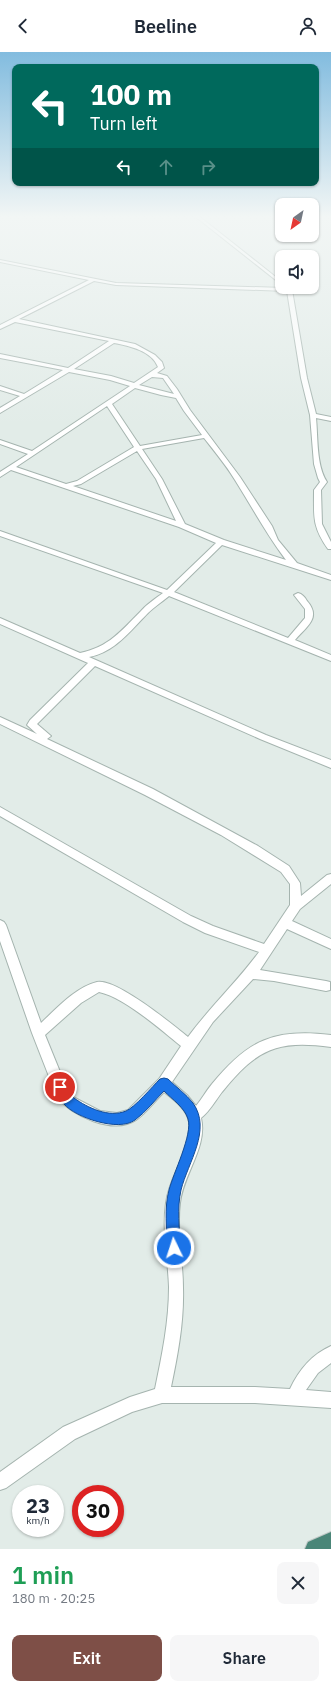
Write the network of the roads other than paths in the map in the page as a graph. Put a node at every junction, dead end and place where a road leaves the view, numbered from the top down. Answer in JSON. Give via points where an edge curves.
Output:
{"nodes":[{"id":1,"x":79,"y":287,"type":"edge"},
{"id":2,"x":239,"y":287,"type":"edge"},
{"id":3,"x":275,"y":288,"type":"edge"},
{"id":4,"x":289,"y":294,"type":"edge"},
{"id":5,"x":14,"y":320,"type":"junction"},
{"id":6,"x":0,"y":327,"type":"edge"},
{"id":7,"x":113,"y":341,"type":"junction"},
{"id":8,"x":0,"y":356,"type":"edge"},
{"id":9,"x":66,"y":370,"type":"junction"},
{"id":10,"x":152,"y":375,"type":"junction"},
{"id":11,"x":136,"y":385,"type":"junction"},
{"id":12,"x":0,"y":388,"type":"edge"},
{"id":13,"x":25,"y":396,"type":"junction"},
{"id":14,"x":178,"y":396,"type":"junction"},
{"id":15,"x":108,"y":403,"type":"junction"},
{"id":16,"x":0,"y":411,"type":"edge"},
{"id":17,"x":313,"y":415,"type":"junction"},
{"id":18,"x":331,"y":418,"type":"edge"},
{"id":19,"x":206,"y":436,"type":"junction"},
{"id":20,"x":0,"y":442,"type":"edge"},
{"id":21,"x":137,"y":448,"type":"junction"},
{"id":22,"x":32,"y":453,"type":"junction"},
{"id":23,"x":11,"y":468,"type":"junction"},
{"id":24,"x":0,"y":475,"type":"edge"},
{"id":25,"x":66,"y":486,"type":"junction"},
{"id":26,"x":182,"y":525,"type":"junction"},
{"id":27,"x":4,"y":534,"type":"edge"},
{"id":28,"x":0,"y":542,"type":"edge"},
{"id":29,"x":221,"y":542,"type":"junction"},
{"id":30,"x":331,"y":547,"type":"edge"},
{"id":31,"x":294,"y":565,"type":"junction"},
{"id":32,"x":331,"y":578,"type":"edge"},
{"id":33,"x":169,"y":593,"type":"junction"},
{"id":34,"x":298,"y":595,"type":"dead end"},
{"id":35,"x":0,"y":621,"type":"edge"},
{"id":36,"x":290,"y":641,"type":"junction"},
{"id":37,"x":80,"y":656,"type":"junction"},
{"id":38,"x":331,"y":658,"type":"edge"},
{"id":39,"x":94,"y":662,"type":"junction"},
{"id":40,"x":0,"y":720,"type":"edge"},
{"id":41,"x":47,"y":742,"type":"junction"},
{"id":42,"x":331,"y":764,"type":"edge"},
{"id":43,"x":0,"y":811,"type":"edge"},
{"id":44,"x":331,"y":878,"type":"edge"},
{"id":45,"x":296,"y":906,"type":"junction"},
{"id":46,"x":0,"y":924,"type":"edge"},
{"id":47,"x":284,"y":924,"type":"junction"},
{"id":48,"x":331,"y":944,"type":"edge"},
{"id":49,"x":267,"y":950,"type":"junction"},
{"id":50,"x":250,"y":974,"type":"junction"},
{"id":51,"x":326,"y":986,"type":"dead end"},
{"id":52,"x":38,"y":1033,"type":"junction"},
{"id":53,"x":331,"y":1041,"type":"edge"},
{"id":54,"x":189,"y":1045,"type":"junction"},
{"id":55,"x":164,"y":1083,"type":"junction"},
{"id":56,"x":194,"y":1115,"type":"junction"},
{"id":57,"x":331,"y":1354,"type":"edge"},
{"id":58,"x":162,"y":1395,"type":"junction"},
{"id":59,"x":295,"y":1397,"type":"junction"},
{"id":60,"x":331,"y":1400,"type":"edge"},
{"id":61,"x":0,"y":1482,"type":"edge"},
{"id":62,"x":331,"y":1542,"type":"edge"},
{"id":63,"x":315,"y":1549,"type":"edge"}],
"edges":[{"from":1,"to":5,"type":"street"},
{"from":2,"to":3,"type":"street"},
{"from":4,"to":17,"type":"street"},
{"from":5,"to":6,"type":"street"},
{"from":5,"to":7,"type":"street"},
{"from":7,"to":9,"type":"street"},
{"from":7,"to":10,"type":"street","via":[[135,346],[154,358],[161,368]]},
{"from":8,"to":9,"type":"street"},
{"from":9,"to":11,"type":"street"},
{"from":9,"to":13,"type":"street"},
{"from":10,"to":11,"type":"street"},
{"from":10,"to":14,"type":"street","via":[[165,377]]},
{"from":11,"to":14,"type":"street","via":[[162,394]]},
{"from":11,"to":15,"type":"street"},
{"from":12,"to":13,"type":"street"},
{"from":13,"to":16,"type":"street"},
{"from":14,"to":19,"type":"street"},
{"from":15,"to":21,"type":"street"},
{"from":15,"to":22,"type":"street"},
{"from":17,"to":18,"type":"street"},
{"from":17,"to":30,"type":"street","via":[[317,464],[324,482],[317,490],[318,524]]},
{"from":19,"to":21,"type":"street"},
{"from":19,"to":31,"type":"street","via":[[237,477],[276,541]]},
{"from":20,"to":22,"type":"street"},
{"from":21,"to":25,"type":"street","via":[[79,483]]},
{"from":21,"to":26,"type":"street","via":[[159,479]]},
{"from":22,"to":23,"type":"street"},
{"from":23,"to":24,"type":"street"},
{"from":23,"to":25,"type":"street"},
{"from":25,"to":26,"type":"street"},
{"from":26,"to":29,"type":"street"},
{"from":27,"to":28,"type":"street"},
{"from":27,"to":33,"type":"street"},
{"from":29,"to":31,"type":"street"},
{"from":29,"to":33,"type":"street"},
{"from":31,"to":32,"type":"street"},
{"from":33,"to":36,"type":"street"},
{"from":33,"to":37,"type":"street","via":[[110,646],[102,651]]},
{"from":34,"to":36,"type":"street","via":[[311,614]]},
{"from":35,"to":37,"type":"street"},
{"from":36,"to":38,"type":"street"},
{"from":37,"to":39,"type":"street"},
{"from":39,"to":41,"type":"street","via":[[33,722],[32,725],[46,735]]},
{"from":39,"to":42,"type":"street","via":[[263,737]]},
{"from":40,"to":41,"type":"street"},
{"from":41,"to":45,"type":"street","via":[[149,792],[254,849],[285,869],[295,883]]},
{"from":43,"to":49,"type":"street","via":[[187,919],[209,930]]},
{"from":44,"to":45,"type":"street"},
{"from":45,"to":47,"type":"street"},
{"from":46,"to":52,"type":"street"},
{"from":47,"to":48,"type":"street"},
{"from":47,"to":49,"type":"street"},
{"from":49,"to":50,"type":"street"},
{"from":50,"to":51,"type":"street"},
{"from":50,"to":54,"type":"street","via":[[209,1018]]},
{"from":52,"to":54,"type":"street","via":[[84,995],[101,987],[119,995]]},
{"from":52,"to":55,"type":"street","via":[[62,1093],[68,1101],[87,1112],[109,1119],[131,1116]]},
{"from":53,"to":56,"type":"street","via":[[302,1037],[284,1040],[253,1051],[216,1090],[201,1111]]},
{"from":54,"to":55,"type":"street"},
{"from":55,"to":56,"type":"street","via":[[181,1098]]},
{"from":56,"to":58,"type":"street","via":[[194,1136],[173,1202],[176,1288],[171,1343]]},
{"from":57,"to":59,"type":"street","via":[[307,1371]]},
{"from":58,"to":59,"type":"street"},
{"from":58,"to":61,"type":"street","via":[[130,1405],[69,1433]]},
{"from":59,"to":60,"type":"street"},
{"from":62,"to":63,"type":"highway"}]}
